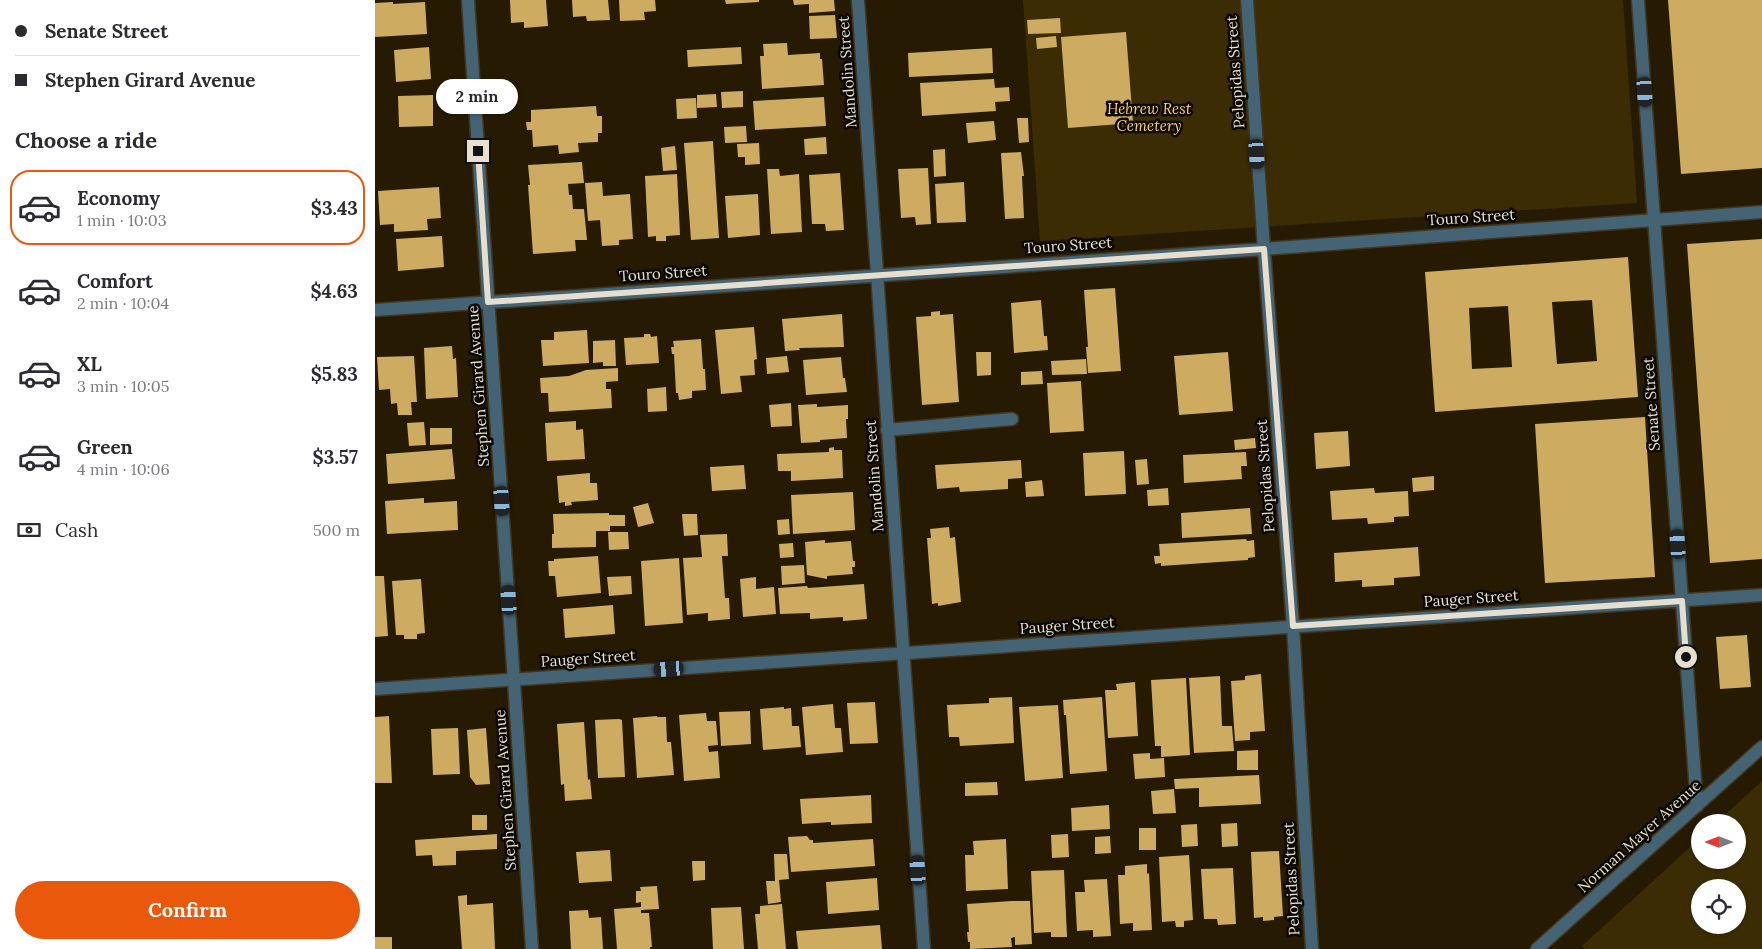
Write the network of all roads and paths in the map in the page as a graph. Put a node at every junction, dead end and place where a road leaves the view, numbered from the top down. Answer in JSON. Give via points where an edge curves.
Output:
{"nodes":[{"id":1,"x":468,"y":0,"type":"edge"},
{"id":2,"x":858,"y":0,"type":"edge"},
{"id":3,"x":1247,"y":0,"type":"edge"},
{"id":4,"x":1638,"y":0,"type":"edge"},
{"id":5,"x":1762,"y":212,"type":"edge"},
{"id":6,"x":1655,"y":220,"type":"junction"},
{"id":7,"x":1264,"y":249,"type":"junction"},
{"id":8,"x":877,"y":275,"type":"junction"},
{"id":9,"x":488,"y":302,"type":"junction"},
{"id":10,"x":375,"y":310,"type":"edge"},
{"id":11,"x":1012,"y":419,"type":"dead end"},
{"id":12,"x":887,"y":430,"type":"junction"},
{"id":13,"x":1762,"y":595,"type":"edge"},
{"id":14,"x":1682,"y":601,"type":"junction"},
{"id":15,"x":1293,"y":626,"type":"junction"},
{"id":16,"x":903,"y":653,"type":"junction"},
{"id":17,"x":514,"y":680,"type":"junction"},
{"id":18,"x":375,"y":690,"type":"edge"},
{"id":19,"x":1762,"y":747,"type":"edge"},
{"id":20,"x":1697,"y":806,"type":"junction"},
{"id":21,"x":1538,"y":947,"type":"edge"},
{"id":22,"x":533,"y":949,"type":"edge"},
{"id":23,"x":924,"y":949,"type":"edge"},
{"id":24,"x":1311,"y":949,"type":"edge"},
{"id":25,"x":1525,"y":949,"type":"edge"}],
"edges":[{"from":1,"to":9,"type":"street","name":"Stephen Girard Avenue"},
{"from":2,"to":8,"type":"street","name":"Mandolin Street"},
{"from":3,"to":7,"type":"street","name":"Pelopidas Street"},
{"from":4,"to":6,"type":"street","name":"Senate Street"},
{"from":5,"to":6,"type":"street","name":"Touro Street"},
{"from":6,"to":7,"type":"street","name":"Touro Street"},
{"from":6,"to":14,"type":"street","name":"Senate Street"},
{"from":7,"to":8,"type":"street","name":"Touro Street"},
{"from":7,"to":15,"type":"street","name":"Pelopidas Street"},
{"from":8,"to":9,"type":"street","name":"Touro Street"},
{"from":8,"to":12,"type":"street","name":"Mandolin Street"},
{"from":9,"to":10,"type":"street","name":"Touro Street"},
{"from":9,"to":17,"type":"street","name":"Stephen Girard Avenue"},
{"from":11,"to":12,"type":"street"},
{"from":12,"to":16,"type":"street","name":"Mandolin Street"},
{"from":13,"to":14,"type":"street","name":"Pauger Street"},
{"from":14,"to":15,"type":"street","name":"Pauger Street"},
{"from":14,"to":20,"type":"street","name":"Senate Street"},
{"from":15,"to":16,"type":"street","name":"Pauger Street"},
{"from":15,"to":24,"type":"street","name":"Pelopidas Street"},
{"from":16,"to":17,"type":"street","name":"Pauger Street"},
{"from":16,"to":23,"type":"street","name":"Mandolin Street"},
{"from":17,"to":18,"type":"street","name":"Pauger Street"},
{"from":17,"to":22,"type":"street","name":"Stephen Girard Avenue"},
{"from":19,"to":20,"type":"street","name":"Norman Mayer Avenue"},
{"from":20,"to":21,"type":"street","name":"Norman Mayer Avenue"},
{"from":21,"to":25,"type":"street"}]}
